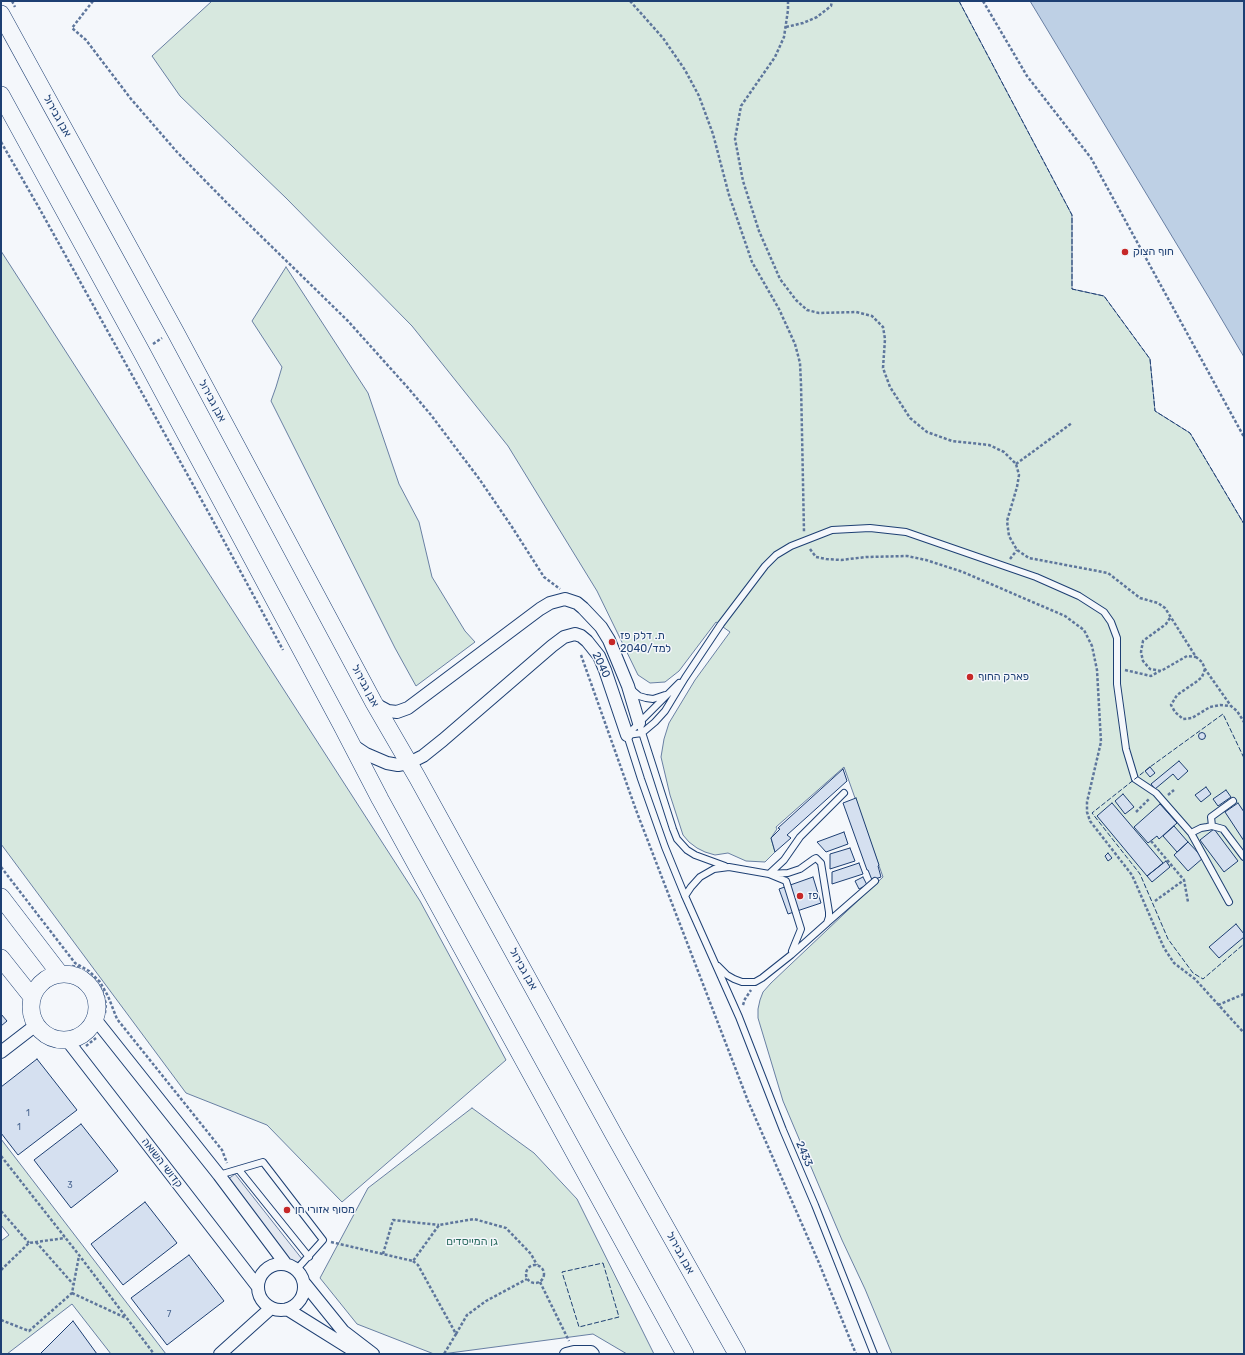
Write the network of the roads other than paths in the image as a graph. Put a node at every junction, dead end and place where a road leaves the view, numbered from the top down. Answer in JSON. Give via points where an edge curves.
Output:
{"nodes":[{"id":1,"x":1,"y":14,"type":"edge"},
{"id":2,"x":1,"y":95,"type":"edge"},
{"id":3,"x":685,"y":678,"type":"junction"},
{"id":4,"x":628,"y":686,"type":"junction"},
{"id":5,"x":672,"y":691,"type":"junction"},
{"id":6,"x":374,"y":703,"type":"junction"},
{"id":7,"x":641,"y":728,"type":"junction"},
{"id":8,"x":627,"y":735,"type":"junction"},
{"id":9,"x":351,"y":744,"type":"junction"},
{"id":10,"x":409,"y":763,"type":"junction"},
{"id":11,"x":844,"y":794,"type":"dead end"},
{"id":12,"x":1233,"y":801,"type":"dead end"},
{"id":13,"x":1212,"y":826,"type":"junction"},
{"id":14,"x":1191,"y":833,"type":"junction"},
{"id":15,"x":1244,"y":857,"type":"edge"},
{"id":16,"x":728,"y":867,"type":"junction"},
{"id":17,"x":769,"y":874,"type":"junction"},
{"id":18,"x":875,"y":881,"type":"dead end"},
{"id":19,"x":685,"y":896,"type":"junction"},
{"id":20,"x":1,"y":897,"type":"edge"},
{"id":21,"x":1229,"y":902,"type":"dead end"},
{"id":22,"x":827,"y":923,"type":"junction"},
{"id":23,"x":790,"y":955,"type":"junction"},
{"id":24,"x":1,"y":958,"type":"edge"},
{"id":25,"x":714,"y":962,"type":"junction"},
{"id":26,"x":60,"y":974,"type":"junction"},
{"id":27,"x":32,"y":997,"type":"junction"},
{"id":28,"x":36,"y":1025,"type":"junction"},
{"id":29,"x":99,"y":1025,"type":"junction"},
{"id":30,"x":67,"y":1040,"type":"junction"},
{"id":31,"x":1,"y":1052,"type":"edge"},
{"id":32,"x":239,"y":1170,"type":"junction"},
{"id":33,"x":224,"y":1174,"type":"junction"},
{"id":34,"x":309,"y":1257,"type":"junction"},
{"id":35,"x":285,"y":1264,"type":"junction"},
{"id":36,"x":297,"y":1269,"type":"junction"},
{"id":37,"x":305,"y":1284,"type":"junction"},
{"id":38,"x":258,"y":1287,"type":"junction"},
{"id":39,"x":271,"y":1308,"type":"junction"},
{"id":40,"x":287,"y":1310,"type":"junction"},
{"id":41,"x":570,"y":1353,"type":"edge"},
{"id":42,"x":220,"y":1354,"type":"edge"},
{"id":43,"x":359,"y":1354,"type":"edge"},
{"id":44,"x":372,"y":1354,"type":"edge"},
{"id":45,"x":593,"y":1354,"type":"edge"},
{"id":46,"x":685,"y":1354,"type":"edge"},
{"id":47,"x":737,"y":1354,"type":"edge"},
{"id":48,"x":874,"y":1354,"type":"edge"}],
"edges":[{"from":1,"to":6,"type":"street","name":"אבן גבירול","via":[[175,331]]},
{"from":2,"to":9,"type":"street"},
{"from":3,"to":5,"type":"lane"},
{"from":3,"to":7,"type":"lane","via":[[665,711],[655,722]]},
{"from":3,"to":14,"type":"lane","via":[[721,624],[776,555],[791,546],[832,530],[870,528],[906,532],[1036,577],[1079,596],[1104,612],[1117,638],[1117,684],[1122,726],[1135,779],[1156,793]]},
{"from":4,"to":5,"type":"lane","via":[[633,692],[654,699]]},
{"from":4,"to":6,"type":"street","name":"2040","via":[[601,627],[577,603],[565,600],[550,603],[540,609],[408,708],[397,712],[388,711]]},
{"from":4,"to":7,"type":"street","name":"2040"},
{"from":5,"to":7,"type":"lane"},
{"from":6,"to":10,"type":"street","name":"אבן גבירול"},
{"from":7,"to":8,"type":"lane"},
{"from":7,"to":8,"type":"lane"},
{"from":7,"to":16,"type":"lane","name":"2040","via":[[677,839],[686,850],[695,855]]},
{"from":8,"to":10,"type":"street","name":"2040","via":[[599,656],[582,636],[575,634],[564,637],[423,756]]},
{"from":8,"to":19,"type":"lane","name":"2040","via":[[640,779]]},
{"from":9,"to":10,"type":"street","via":[[377,760],[398,765]]},
{"from":9,"to":46,"type":"street"},
{"from":10,"to":47,"type":"street","name":"אבן גבירול"},
{"from":11,"to":17,"type":"lane","via":[[800,837],[784,860]]},
{"from":12,"to":13,"type":"lane","via":[[1212,817]]},
{"from":13,"to":14,"type":"lane"},
{"from":13,"to":15,"type":"lane","via":[[1223,829]]},
{"from":14,"to":21,"type":"lane"},
{"from":16,"to":17,"type":"lane"},
{"from":16,"to":19,"type":"lane","via":[[714,869],[700,877]]},
{"from":17,"to":22,"type":"lane","via":[[788,873],[800,869],[816,858],[819,860],[829,912]]},
{"from":17,"to":23,"type":"lane","via":[[786,881],[801,929]]},
{"from":18,"to":22,"type":"lane"},
{"from":19,"to":25,"type":"lane","name":"2040"},
{"from":20,"to":26,"type":"street"},
{"from":22,"to":23,"type":"lane"},
{"from":23,"to":25,"type":"lane","via":[[755,982],[742,982],[727,975]]},
{"from":24,"to":27,"type":"street"},
{"from":25,"to":48,"type":"lane","name":"2433","via":[[740,1017]]},
{"from":26,"to":27,"type":"street","via":[[42,981]]},
{"from":26,"to":29,"type":"street","via":[[72,974],[90,986],[96,996]]},
{"from":27,"to":28,"type":"street","via":[[31,1012]]},
{"from":28,"to":30,"type":"street","via":[[49,1036]]},
{"from":28,"to":31,"type":"street"},
{"from":29,"to":30,"type":"street","via":[[90,1027],[84,1033]]},
{"from":29,"to":33,"type":"street"},
{"from":30,"to":38,"type":"street","name":"קדושי השואה"},
{"from":32,"to":33,"type":"lane"},
{"from":32,"to":34,"type":"lane"},
{"from":32,"to":34,"type":"lane","via":[[263,1162],[324,1240]]},
{"from":33,"to":35,"type":"street"},
{"from":34,"to":36,"type":"lane"},
{"from":35,"to":36,"type":"street"},
{"from":35,"to":38,"type":"street","via":[[278,1263],[266,1269]]},
{"from":36,"to":37,"type":"street"},
{"from":37,"to":40,"type":"street","via":[[299,1302]]},
{"from":37,"to":44,"type":"street","via":[[342,1331]]},
{"from":38,"to":39,"type":"street","via":[[262,1299]]},
{"from":39,"to":40,"type":"street"},
{"from":39,"to":42,"type":"street"},
{"from":40,"to":43,"type":"street"},
{"from":41,"to":45,"type":"street"}]}
